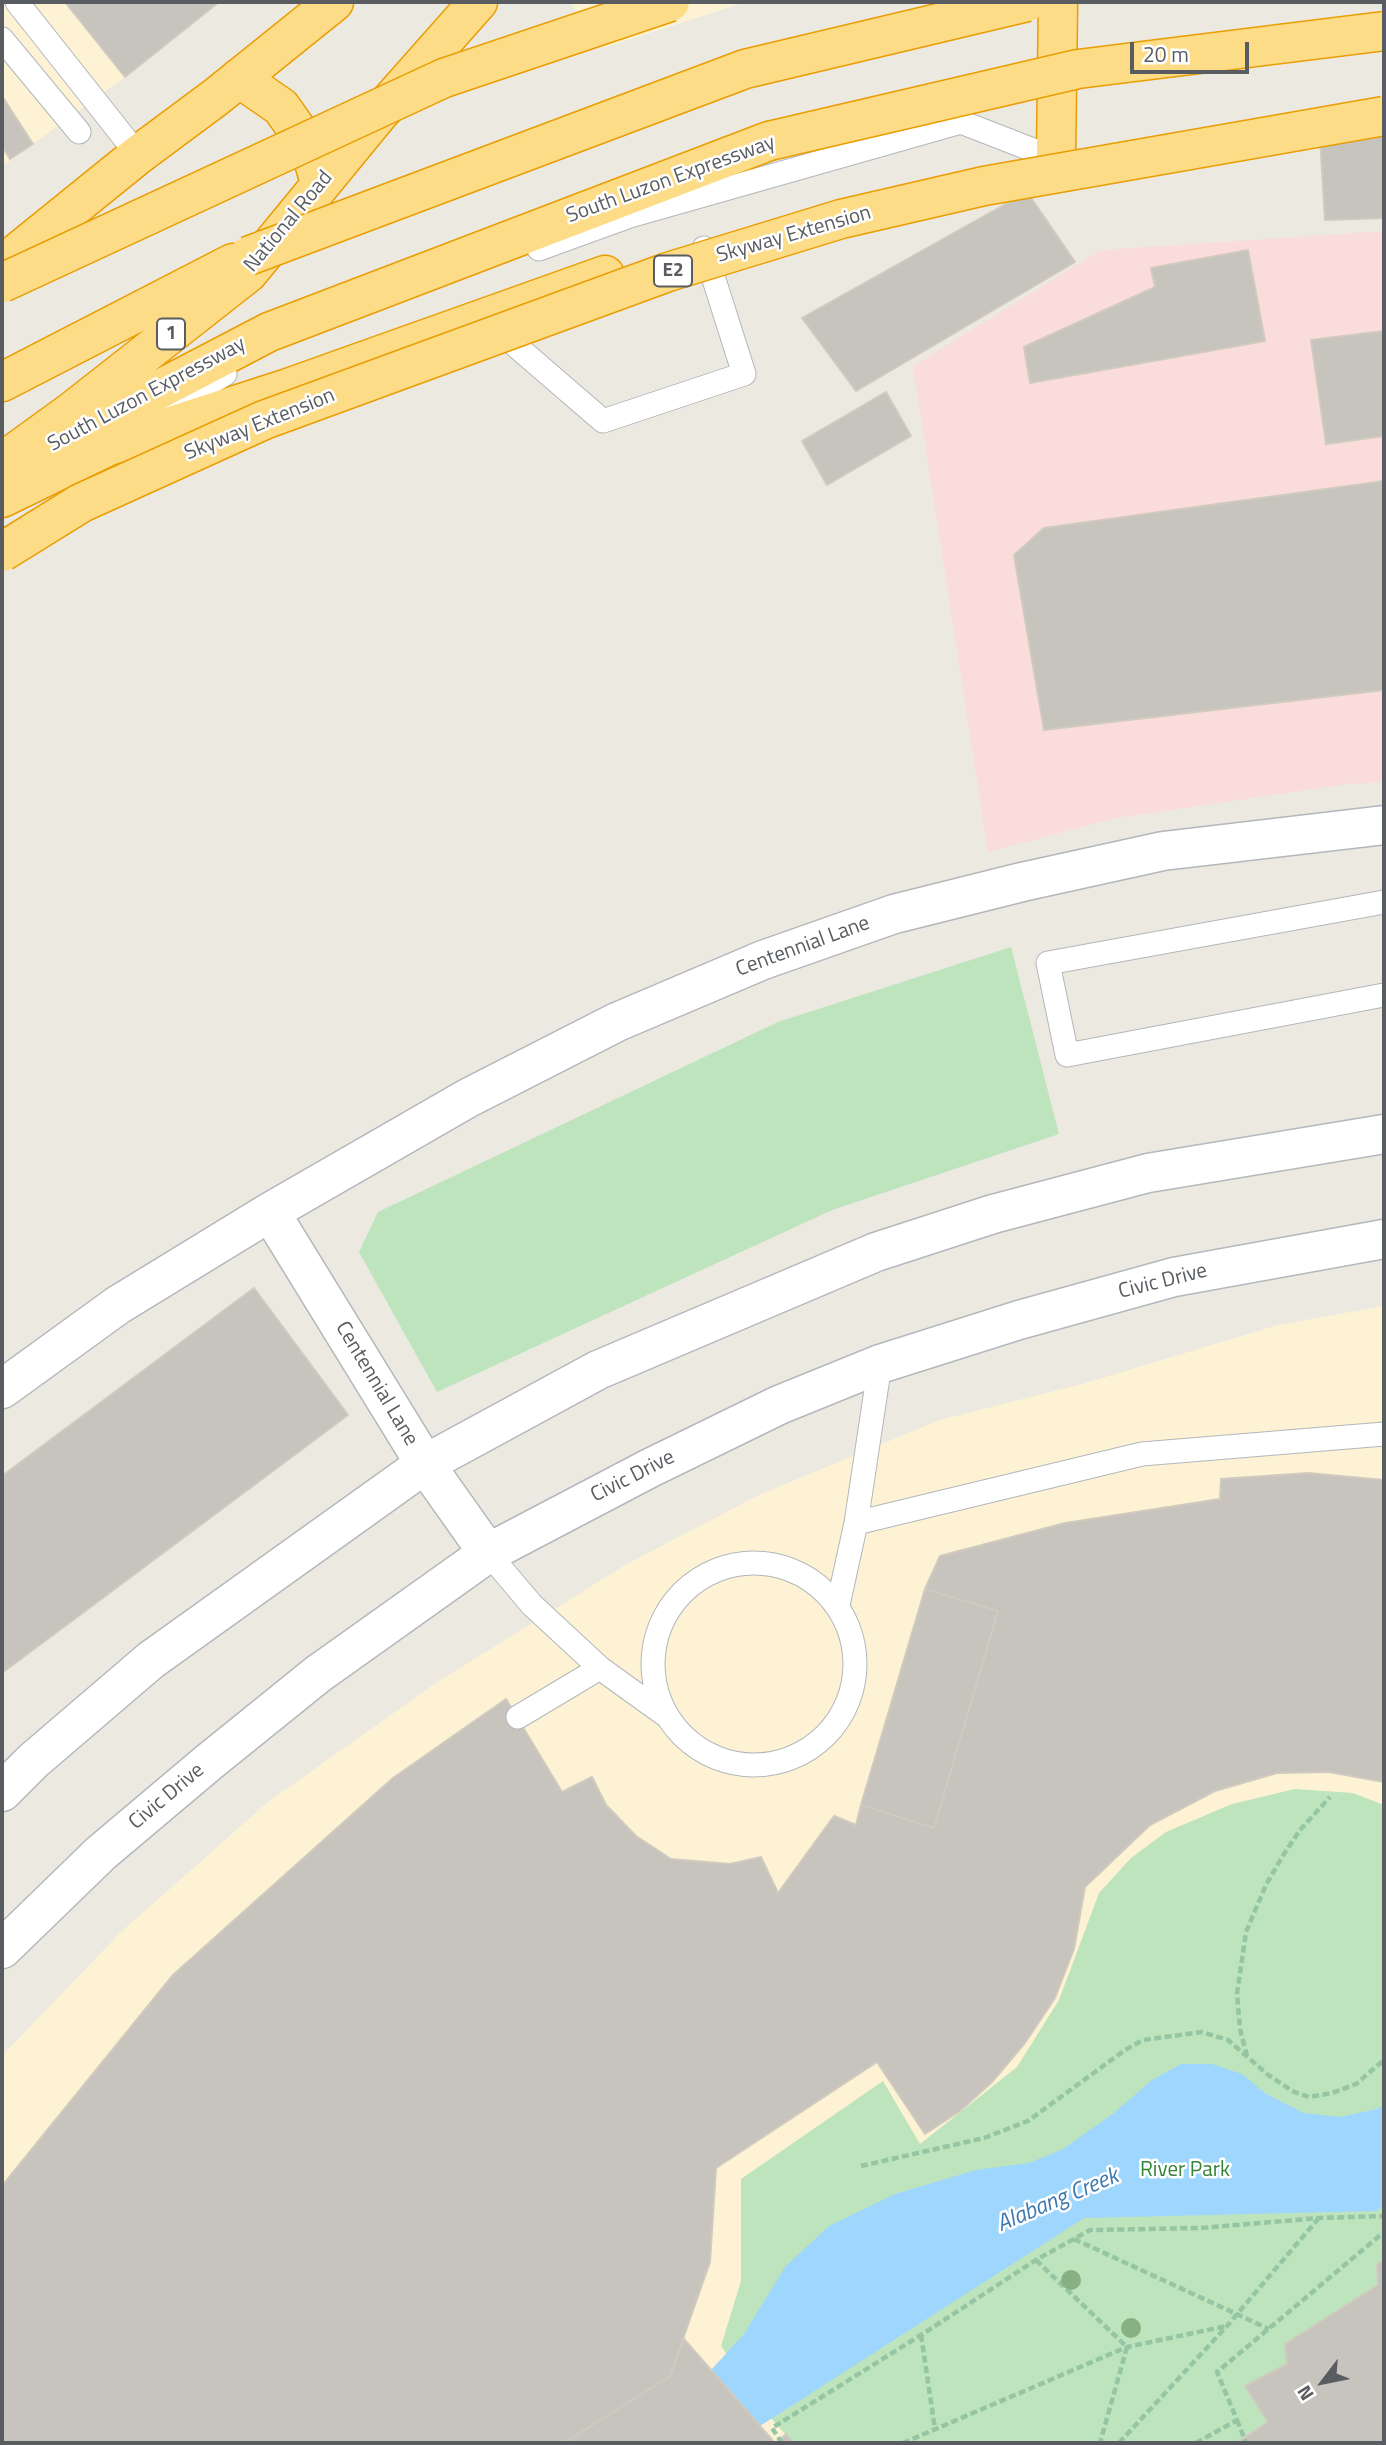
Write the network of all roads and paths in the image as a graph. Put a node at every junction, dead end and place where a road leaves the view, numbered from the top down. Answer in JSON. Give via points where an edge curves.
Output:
{"nodes":[{"id":1,"x":18,"y":2,"type":"edge"},
{"id":2,"x":334,"y":2,"type":"edge"},
{"id":3,"x":478,"y":2,"type":"edge"},
{"id":4,"x":670,"y":2,"type":"edge"},
{"id":5,"x":1027,"y":2,"type":"edge"},
{"id":6,"x":1058,"y":2,"type":"edge"},
{"id":7,"x":1384,"y":31,"type":"edge"},
{"id":8,"x":2,"y":39,"type":"edge"},
{"id":9,"x":239,"y":78,"type":"junction"},
{"id":10,"x":1384,"y":119,"type":"edge"},
{"id":11,"x":79,"y":132,"type":"dead end"},
{"id":12,"x":138,"y":155,"type":"junction"},
{"id":13,"x":1056,"y":159,"type":"junction"},
{"id":14,"x":321,"y":185,"type":"junction"},
{"id":15,"x":703,"y":244,"type":"junction"},
{"id":16,"x":2,"y":265,"type":"edge"},
{"id":17,"x":2,"y":283,"type":"edge"},
{"id":18,"x":483,"y":318,"type":"junction"},
{"id":19,"x":2,"y":382,"type":"edge"},
{"id":20,"x":109,"y":446,"type":"junction"},
{"id":21,"x":2,"y":462,"type":"edge"},
{"id":22,"x":2,"y":471,"type":"edge"},
{"id":23,"x":2,"y":498,"type":"edge"},
{"id":24,"x":2,"y":552,"type":"edge"},
{"id":25,"x":1384,"y":825,"type":"edge"},
{"id":26,"x":1384,"y":902,"type":"edge"},
{"id":27,"x":1384,"y":995,"type":"edge"},
{"id":28,"x":1384,"y":1135,"type":"edge"},
{"id":29,"x":270,"y":1212,"type":"junction"},
{"id":30,"x":1384,"y":1239,"type":"edge"},
{"id":31,"x":880,"y":1364,"type":"junction"},
{"id":32,"x":2,"y":1390,"type":"edge"},
{"id":33,"x":1384,"y":1434,"type":"edge"},
{"id":34,"x":425,"y":1464,"type":"junction"},
{"id":35,"x":856,"y":1523,"type":"junction"},
{"id":36,"x":488,"y":1553,"type":"junction"},
{"id":37,"x":838,"y":1605,"type":"junction"},
{"id":38,"x":600,"y":1668,"type":"junction"},
{"id":39,"x":518,"y":1717,"type":"dead end"},
{"id":40,"x":668,"y":1717,"type":"junction"},
{"id":41,"x":2,"y":1792,"type":"edge"},
{"id":42,"x":1329,"y":1797,"type":"dead end"},
{"id":43,"x":2,"y":1949,"type":"edge"},
{"id":44,"x":1247,"y":2056,"type":"junction"},
{"id":45,"x":1384,"y":2060,"type":"edge"},
{"id":46,"x":860,"y":2166,"type":"dead end"},
{"id":47,"x":1384,"y":2216,"type":"edge"},
{"id":48,"x":1319,"y":2218,"type":"junction"},
{"id":49,"x":1384,"y":2232,"type":"edge"},
{"id":50,"x":1074,"y":2239,"type":"junction"},
{"id":51,"x":1036,"y":2260,"type":"junction"},
{"id":52,"x":1237,"y":2313,"type":"junction"},
{"id":53,"x":1227,"y":2326,"type":"junction"},
{"id":54,"x":1269,"y":2329,"type":"junction"},
{"id":55,"x":921,"y":2335,"type":"junction"},
{"id":56,"x":1127,"y":2347,"type":"junction"},
{"id":57,"x":1237,"y":2420,"type":"junction"},
{"id":58,"x":935,"y":2429,"type":"junction"},
{"id":59,"x":910,"y":2442,"type":"edge"},
{"id":60,"x":782,"y":2443,"type":"edge"},
{"id":61,"x":903,"y":2443,"type":"edge"},
{"id":62,"x":1100,"y":2443,"type":"edge"},
{"id":63,"x":1119,"y":2443,"type":"edge"},
{"id":64,"x":1196,"y":2443,"type":"edge"},
{"id":65,"x":1246,"y":2443,"type":"edge"}],
"edges":[{"from":1,"to":12,"type":"lane"},
{"from":2,"to":9,"type":"highway"},
{"from":3,"to":14,"type":"highway","name":"National Road","number":"1"},
{"from":4,"to":17,"type":"highway","bridge":true,"via":[[444,78]]},
{"from":5,"to":19,"type":"highway","bridge":true,"via":[[745,69],[248,256]]},
{"from":6,"to":13,"type":"highway"},
{"from":7,"to":22,"type":"highway","name":"South Luzon Expressway","bridge":true,"via":[[1078,69],[769,141],[268,332]]},
{"from":8,"to":11,"type":"lane"},
{"from":9,"to":12,"type":"highway"},
{"from":9,"to":14,"type":"highway","via":[[281,107],[310,148]]},
{"from":10,"to":13,"type":"highway"},
{"from":10,"to":24,"type":"highway","name":"Skyway Extension","number":"E2","bridge":true,"via":[[984,187],[841,219],[668,272],[264,420],[81,503]]},
{"from":12,"to":16,"type":"highway"},
{"from":13,"to":15,"type":"highway","via":[[839,205]]},
{"from":13,"to":20,"type":"lane","via":[[961,122],[630,216],[280,341]]},
{"from":14,"to":21,"type":"highway","name":"National Road","number":"1","via":[[248,273]]},
{"from":15,"to":18,"type":"highway"},
{"from":15,"to":18,"type":"lane","via":[[744,374],[603,421]]},
{"from":18,"to":20,"type":"highway"},
{"from":20,"to":23,"type":"highway"},
{"from":25,"to":29,"type":"main road","name":"Centennial Lane","via":[[1163,851],[894,914],[776,955],[617,1022],[468,1098]]},
{"from":26,"to":27,"type":"lane","via":[[1048,963],[1067,1055]]},
{"from":28,"to":34,"type":"main road","via":[[1147,1172],[876,1252],[598,1370]]},
{"from":29,"to":32,"type":"main road","name":"Centennial Lane","via":[[118,1305]]},
{"from":29,"to":34,"type":"main road","name":"Centennial Lane"},
{"from":30,"to":31,"type":"main road","name":"Civic Drive","via":[[1174,1277]]},
{"from":31,"to":35,"type":"lane"},
{"from":31,"to":36,"type":"main road","name":"Civic Drive","via":[[779,1405]]},
{"from":33,"to":35,"type":"lane","via":[[1142,1454]]},
{"from":34,"to":36,"type":"main road","name":"Centennial Lane"},
{"from":34,"to":41,"type":"main road","via":[[152,1660]]},
{"from":35,"to":37,"type":"lane"},
{"from":36,"to":38,"type":"lane","via":[[532,1605]]},
{"from":36,"to":43,"type":"main road","name":"Civic Drive","via":[[318,1674],[209,1762],[101,1853]]},
{"from":37,"to":40,"type":"lane","via":[[813,1580],[782,1565],[747,1562],[713,1570],[684,1589],[663,1617],[653,1650],[655,1685]]},
{"from":37,"to":40,"type":"lane","via":[[853,1637],[856,1669],[850,1701],[834,1728],[810,1750],[780,1763],[748,1766],[717,1758],[689,1742]]},
{"from":38,"to":39,"type":"lane"},
{"from":38,"to":40,"type":"lane"},
{"from":42,"to":44,"type":"path","via":[[1282,1857],[1246,1932],[1237,1994]]},
{"from":44,"to":45,"type":"path","via":[[1292,2091],[1310,2097],[1356,2084]]},
{"from":44,"to":46,"type":"path","via":[[1228,2040],[1202,2032],[1143,2040],[1028,2121],[984,2138]]},
{"from":47,"to":48,"type":"path"},
{"from":48,"to":50,"type":"path","via":[[1201,2228],[1090,2230]]},
{"from":48,"to":52,"type":"path"},
{"from":49,"to":54,"type":"path"},
{"from":50,"to":51,"type":"path"},
{"from":50,"to":52,"type":"path"},
{"from":51,"to":55,"type":"path"},
{"from":51,"to":56,"type":"path"},
{"from":52,"to":53,"type":"path"},
{"from":52,"to":54,"type":"path"},
{"from":53,"to":56,"type":"path"},
{"from":53,"to":63,"type":"path"},
{"from":54,"to":57,"type":"path","via":[[1217,2372]]},
{"from":55,"to":58,"type":"path"},
{"from":55,"to":60,"type":"path","via":[[772,2428]]},
{"from":56,"to":58,"type":"path"},
{"from":56,"to":62,"type":"path"},
{"from":57,"to":64,"type":"path"},
{"from":57,"to":65,"type":"path"},
{"from":58,"to":59,"type":"path"},
{"from":59,"to":61,"type":"path"}]}
